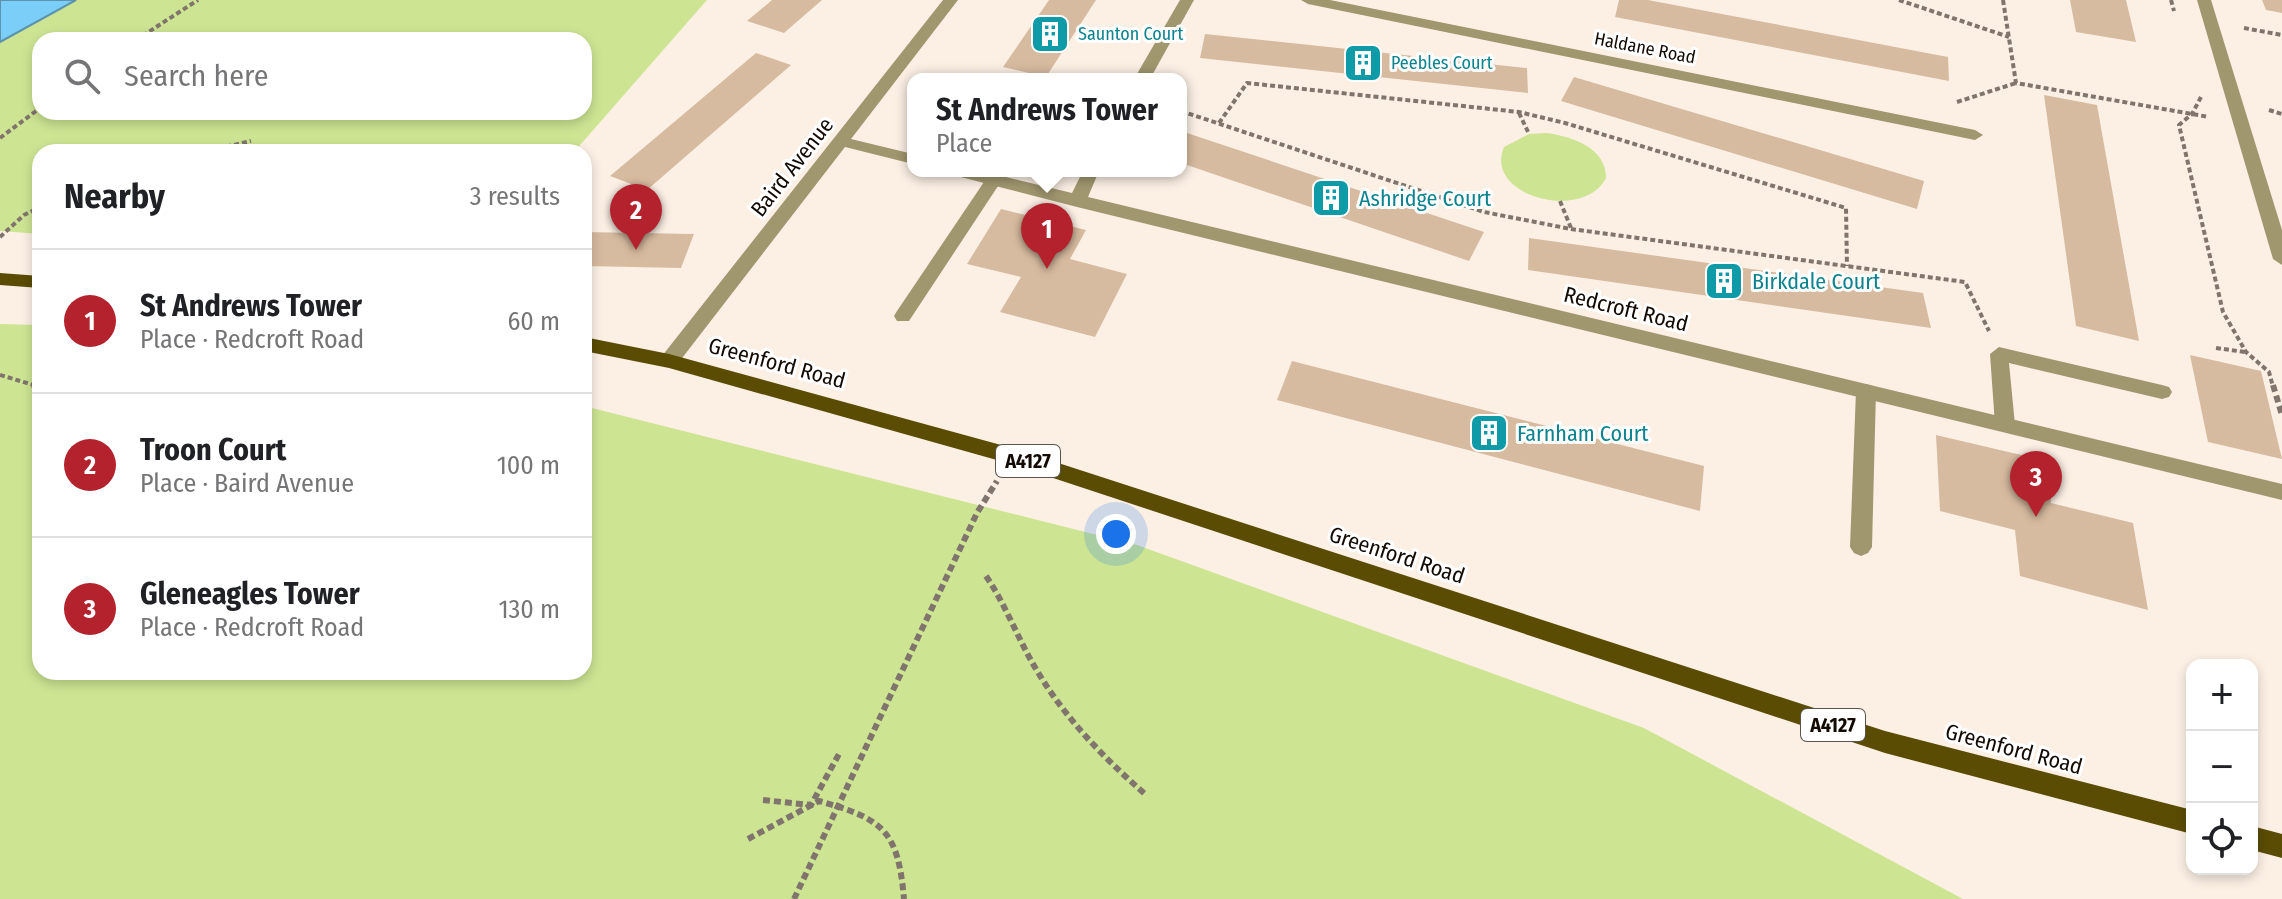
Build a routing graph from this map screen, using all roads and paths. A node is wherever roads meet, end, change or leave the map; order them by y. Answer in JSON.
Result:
{"nodes":[{"id":1,"x":198,"y":0,"type":"edge"},
{"id":2,"x":951,"y":0,"type":"edge"},
{"id":3,"x":1187,"y":0,"type":"edge"},
{"id":4,"x":1308,"y":0,"type":"edge"},
{"id":5,"x":1899,"y":0,"type":"edge"},
{"id":6,"x":2003,"y":0,"type":"edge"},
{"id":7,"x":2171,"y":0,"type":"edge"},
{"id":8,"x":2204,"y":0,"type":"edge"},
{"id":9,"x":2175,"y":13,"type":"dead end"},
{"id":10,"x":148,"y":32,"type":"edge"},
{"id":11,"x":2009,"y":37,"type":"junction"},
{"id":12,"x":1145,"y":73,"type":"edge"},
{"id":13,"x":2198,"y":86,"type":"dead end"},
{"id":14,"x":1519,"y":112,"type":"junction"},
{"id":15,"x":1187,"y":113,"type":"edge"},
{"id":16,"x":32,"y":114,"type":"edge"},
{"id":17,"x":2192,"y":114,"type":"junction"},
{"id":18,"x":2241,"y":122,"type":"junction"},
{"id":19,"x":1219,"y":123,"type":"junction"},
{"id":20,"x":1529,"y":134,"type":"dead end"},
{"id":21,"x":1975,"y":135,"type":"dead end"},
{"id":22,"x":0,"y":138,"type":"edge"},
{"id":23,"x":251,"y":141,"type":"dead end"},
{"id":24,"x":840,"y":141,"type":"junction"},
{"id":25,"x":238,"y":144,"type":"edge"},
{"id":26,"x":907,"y":158,"type":"edge"},
{"id":27,"x":982,"y":177,"type":"edge"},
{"id":28,"x":1088,"y":177,"type":"edge"},
{"id":29,"x":994,"y":180,"type":"junction"},
{"id":30,"x":1077,"y":201,"type":"junction"},
{"id":31,"x":1560,"y":201,"type":"dead end"},
{"id":32,"x":32,"y":211,"type":"edge"},
{"id":33,"x":1571,"y":229,"type":"junction"},
{"id":34,"x":0,"y":237,"type":"edge"},
{"id":35,"x":2282,"y":259,"type":"edge"},
{"id":36,"x":1847,"y":266,"type":"junction"},
{"id":37,"x":0,"y":279,"type":"edge"},
{"id":38,"x":32,"y":281,"type":"edge"},
{"id":39,"x":903,"y":316,"type":"dead end"},
{"id":40,"x":592,"y":346,"type":"edge"},
{"id":41,"x":2216,"y":348,"type":"dead end"},
{"id":42,"x":2246,"y":352,"type":"junction"},
{"id":43,"x":1999,"y":354,"type":"junction"},
{"id":44,"x":669,"y":361,"type":"junction"},
{"id":45,"x":0,"y":375,"type":"edge"},
{"id":46,"x":32,"y":385,"type":"edge"},
{"id":47,"x":1866,"y":391,"type":"junction"},
{"id":48,"x":2162,"y":392,"type":"dead end"},
{"id":49,"x":2282,"y":415,"type":"edge"},
{"id":50,"x":2005,"y":425,"type":"junction"},
{"id":51,"x":1012,"y":456,"type":"junction"},
{"id":52,"x":2282,"y":492,"type":"edge"},
{"id":53,"x":1861,"y":547,"type":"dead end"},
{"id":54,"x":986,"y":576,"type":"dead end"},
{"id":55,"x":839,"y":754,"type":"dead end"},
{"id":56,"x":1145,"y":794,"type":"dead end"},
{"id":57,"x":763,"y":800,"type":"dead end"},
{"id":58,"x":811,"y":805,"type":"junction"},
{"id":59,"x":839,"y":806,"type":"junction"},
{"id":60,"x":2186,"y":820,"type":"edge"},
{"id":61,"x":748,"y":839,"type":"dead end"},
{"id":62,"x":2258,"y":840,"type":"edge"},
{"id":63,"x":2282,"y":846,"type":"edge"},
{"id":64,"x":794,"y":899,"type":"edge"},
{"id":65,"x":904,"y":899,"type":"edge"}],
"edges":[{"from":1,"to":10,"type":"path"},
{"from":2,"to":24,"type":"street","name":"Baird Avenue"},
{"from":3,"to":12,"type":"street"},
{"from":4,"to":21,"type":"street","name":"Haldane Road"},
{"from":5,"to":11,"type":"path"},
{"from":6,"to":11,"type":"path"},
{"from":7,"to":9,"type":"path"},
{"from":8,"to":18,"type":"street"},
{"from":11,"to":17,"type":"path"},
{"from":13,"to":17,"type":"path"},
{"from":14,"to":19,"type":"path"},
{"from":14,"to":20,"type":"path"},
{"from":14,"to":36,"type":"path"},
{"from":15,"to":19,"type":"path"},
{"from":16,"to":22,"type":"path"},
{"from":17,"to":18,"type":"path"},
{"from":17,"to":42,"type":"path"},
{"from":18,"to":35,"type":"street"},
{"from":19,"to":33,"type":"path"},
{"from":23,"to":25,"type":"path"},
{"from":24,"to":26,"type":"street"},
{"from":24,"to":44,"type":"street","name":"Baird Avenue"},
{"from":27,"to":29,"type":"street","name":"Redcroft Road"},
{"from":28,"to":30,"type":"street"},
{"from":29,"to":30,"type":"street","name":"Redcroft Road"},
{"from":29,"to":39,"type":"street"},
{"from":30,"to":47,"type":"street","name":"Redcroft Road"},
{"from":31,"to":33,"type":"path"},
{"from":32,"to":34,"type":"path"},
{"from":33,"to":36,"type":"path"},
{"from":36,"to":43,"type":"path"},
{"from":37,"to":38,"type":"main road"},
{"from":40,"to":44,"type":"main road","name":"Greenford Road","number":"A4127"},
{"from":41,"to":42,"type":"path"},
{"from":42,"to":49,"type":"path"},
{"from":43,"to":48,"type":"street"},
{"from":43,"to":50,"type":"street"},
{"from":44,"to":51,"type":"main road","name":"Greenford Road","number":"A4127"},
{"from":45,"to":46,"type":"path"},
{"from":47,"to":50,"type":"street","name":"Redcroft Road"},
{"from":47,"to":53,"type":"street"},
{"from":50,"to":52,"type":"street","name":"Redcroft Road"},
{"from":51,"to":59,"type":"path"},
{"from":51,"to":60,"type":"main road","name":"Greenford Road","number":"A4127"},
{"from":54,"to":56,"type":"path"},
{"from":55,"to":58,"type":"path"},
{"from":57,"to":58,"type":"path"},
{"from":58,"to":59,"type":"path"},
{"from":58,"to":61,"type":"path"},
{"from":59,"to":64,"type":"path"},
{"from":59,"to":65,"type":"path"},
{"from":62,"to":63,"type":"main road"}]}
